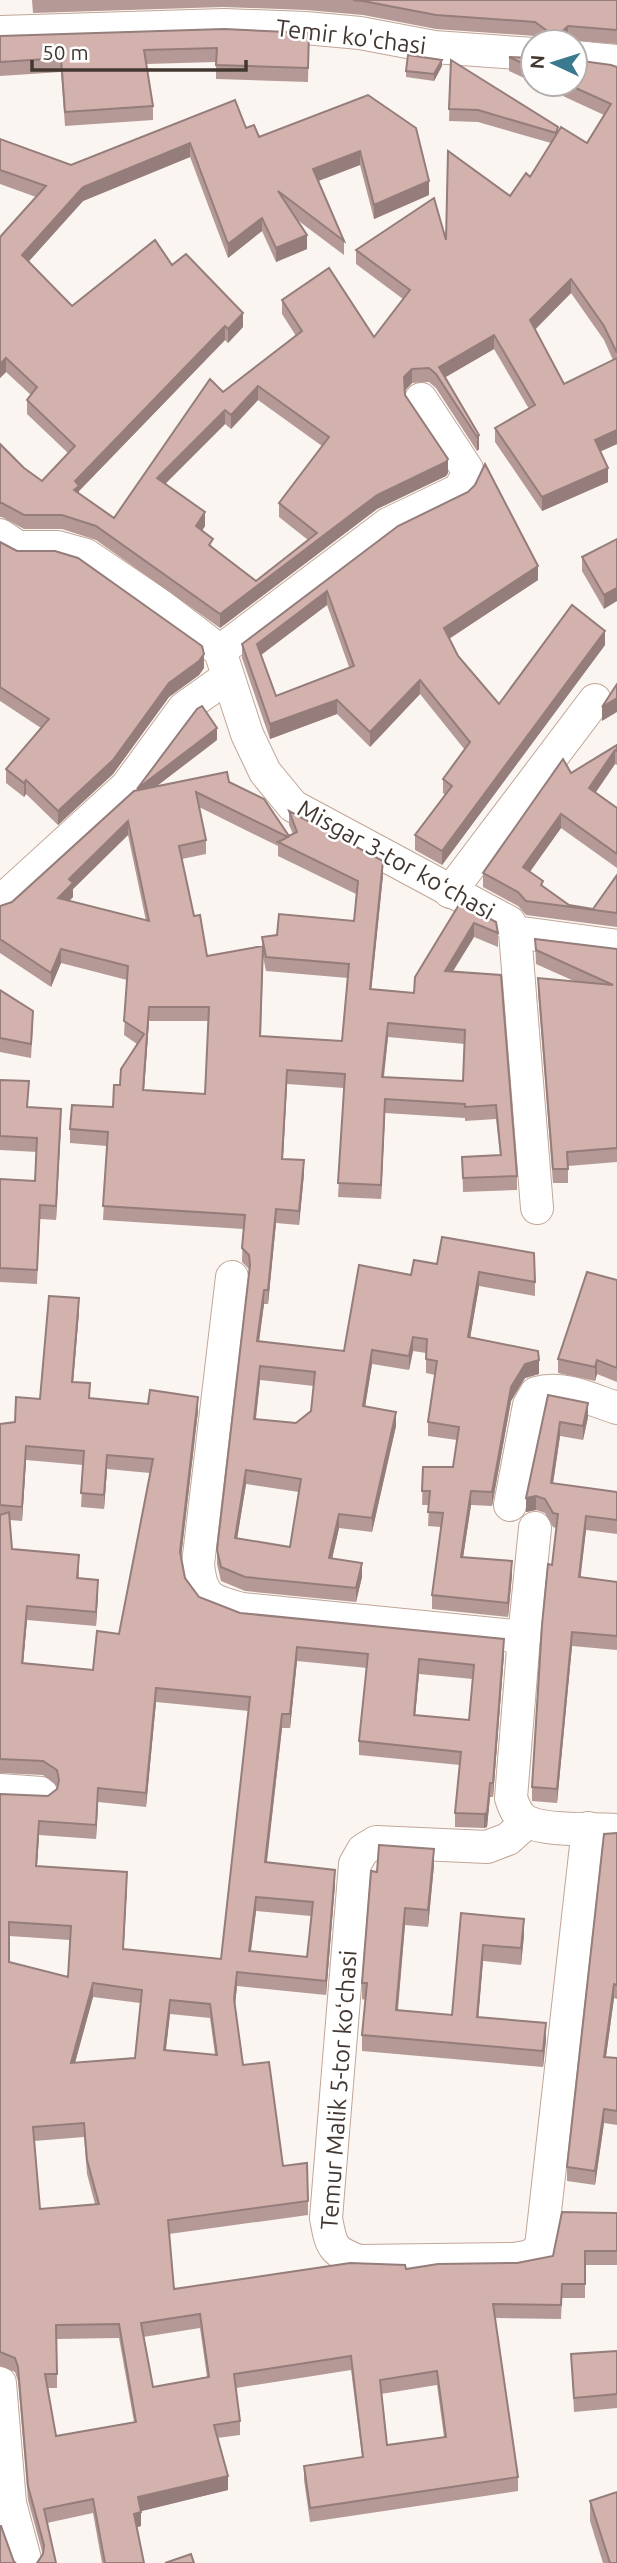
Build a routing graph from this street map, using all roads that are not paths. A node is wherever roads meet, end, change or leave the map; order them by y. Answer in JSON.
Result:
{"nodes":[{"id":1,"x":0,"y":32,"type":"edge"},
{"id":2,"x":519,"y":53,"type":"edge"},
{"id":3,"x":589,"y":58,"type":"edge"},
{"id":4,"x":617,"y":61,"type":"edge"},
{"id":5,"x":421,"y":399,"type":"dead end"},
{"id":6,"x":0,"y":535,"type":"edge"},
{"id":7,"x":223,"y":664,"type":"junction"},
{"id":8,"x":595,"y":700,"type":"dead end"},
{"id":9,"x":450,"y":892,"type":"junction"},
{"id":10,"x":0,"y":902,"type":"edge"},
{"id":11,"x":515,"y":932,"type":"junction"},
{"id":12,"x":617,"y":946,"type":"edge"},
{"id":13,"x":537,"y":1209,"type":"dead end"},
{"id":14,"x":232,"y":1277,"type":"dead end"},
{"id":15,"x":617,"y":1408,"type":"edge"},
{"id":16,"x":510,"y":1505,"type":"dead end"},
{"id":17,"x":536,"y":1528,"type":"dead end"},
{"id":18,"x":524,"y":1637,"type":"junction"},
{"id":19,"x":0,"y":1790,"type":"edge"},
{"id":20,"x":41,"y":1793,"type":"edge"},
{"id":21,"x":527,"y":1822,"type":"junction"},
{"id":22,"x":602,"y":1829,"type":"edge"},
{"id":23,"x":0,"y":2383,"type":"edge"},
{"id":24,"x":26,"y":2563,"type":"edge"}],
"edges":[{"from":1,"to":2,"type":"street","name":"Temir ko'chasi"},
{"from":3,"to":4,"type":"street"},
{"from":5,"to":7,"type":"street"},
{"from":6,"to":7,"type":"street","name":"Misgar 3-tor koʻchasi"},
{"from":7,"to":9,"type":"street","name":"Misgar 3-tor koʻchasi"},
{"from":7,"to":10,"type":"street"},
{"from":8,"to":9,"type":"street"},
{"from":9,"to":11,"type":"street","name":"Misgar 3-tor koʻchasi"},
{"from":11,"to":12,"type":"street"},
{"from":11,"to":13,"type":"street","name":"Misgar 3-tor koʻchasi"},
{"from":14,"to":18,"type":"street"},
{"from":15,"to":16,"type":"street"},
{"from":17,"to":18,"type":"street"},
{"from":18,"to":21,"type":"street"},
{"from":19,"to":20,"type":"street"},
{"from":21,"to":22,"type":"street"},
{"from":21,"to":22,"type":"street","name":"Temur Malik 5-tor koʻchasi"},
{"from":23,"to":24,"type":"street"}]}
